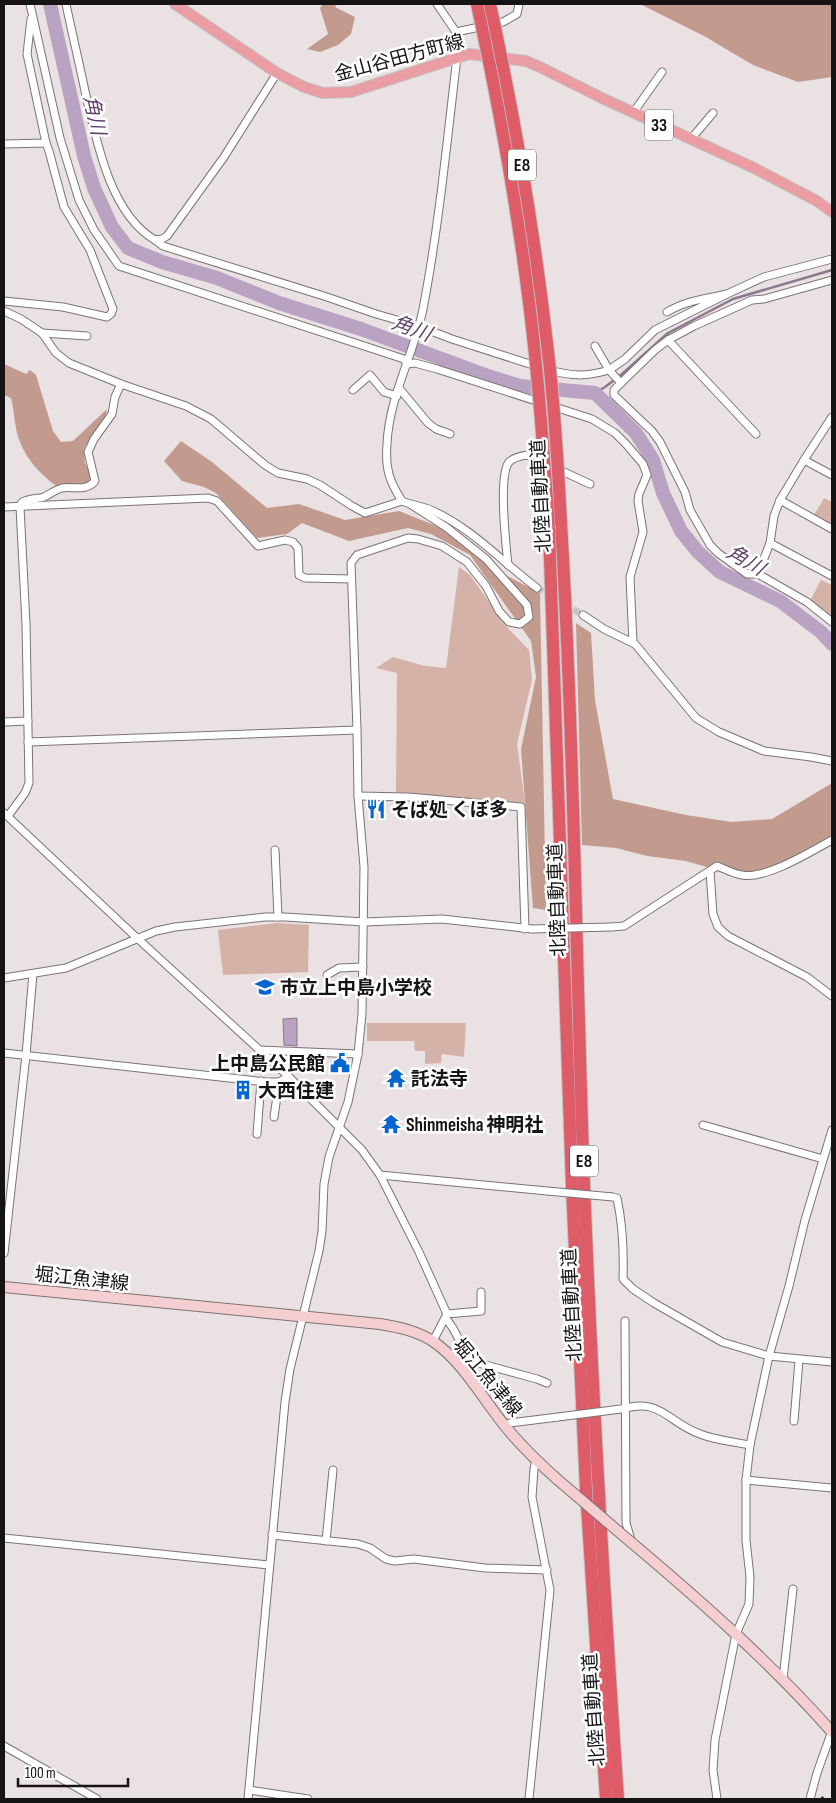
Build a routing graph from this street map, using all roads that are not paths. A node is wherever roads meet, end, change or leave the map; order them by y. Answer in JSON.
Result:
{"nodes":[{"id":1,"x":30,"y":4,"type":"edge"},
{"id":2,"x":66,"y":4,"type":"edge"},
{"id":3,"x":174,"y":4,"type":"edge"},
{"id":4,"x":437,"y":4,"type":"edge"},
{"id":5,"x":477,"y":4,"type":"edge"},
{"id":6,"x":490,"y":4,"type":"edge"},
{"id":7,"x":519,"y":4,"type":"edge"},
{"id":8,"x":32,"y":13,"type":"junction"},
{"id":9,"x":456,"y":32,"type":"junction"},
{"id":10,"x":457,"y":57,"type":"junction"},
{"id":11,"x":662,"y":72,"type":"dead end"},
{"id":12,"x":277,"y":73,"type":"junction"},
{"id":13,"x":633,"y":113,"type":"junction"},
{"id":14,"x":713,"y":113,"type":"dead end"},
{"id":15,"x":691,"y":139,"type":"junction"},
{"id":16,"x":4,"y":144,"type":"edge"},
{"id":17,"x":46,"y":144,"type":"junction"},
{"id":18,"x":832,"y":212,"type":"edge"},
{"id":19,"x":155,"y":240,"type":"junction"},
{"id":20,"x":832,"y":259,"type":"edge"},
{"id":21,"x":832,"y":280,"type":"edge"},
{"id":22,"x":727,"y":294,"type":"junction"},
{"id":23,"x":4,"y":301,"type":"edge"},
{"id":24,"x":4,"y":311,"type":"edge"},
{"id":25,"x":667,"y":312,"type":"dead end"},
{"id":26,"x":418,"y":326,"type":"junction"},
{"id":27,"x":42,"y":333,"type":"junction"},
{"id":28,"x":87,"y":336,"type":"dead end"},
{"id":29,"x":668,"y":340,"type":"junction"},
{"id":30,"x":594,"y":346,"type":"dead end"},
{"id":31,"x":407,"y":363,"type":"junction"},
{"id":32,"x":609,"y":370,"type":"junction"},
{"id":33,"x":621,"y":383,"type":"junction"},
{"id":34,"x":121,"y":384,"type":"junction"},
{"id":35,"x":353,"y":390,"type":"dead end"},
{"id":36,"x":398,"y":392,"type":"junction"},
{"id":37,"x":832,"y":417,"type":"edge"},
{"id":38,"x":450,"y":434,"type":"dead end"},
{"id":39,"x":756,"y":434,"type":"dead end"},
{"id":40,"x":804,"y":460,"type":"junction"},
{"id":41,"x":832,"y":475,"type":"edge"},
{"id":42,"x":590,"y":484,"type":"dead end"},
{"id":43,"x":780,"y":500,"type":"junction"},
{"id":44,"x":402,"y":501,"type":"junction"},
{"id":45,"x":410,"y":504,"type":"junction"},
{"id":46,"x":4,"y":507,"type":"edge"},
{"id":47,"x":20,"y":507,"type":"junction"},
{"id":48,"x":832,"y":529,"type":"edge"},
{"id":49,"x":770,"y":543,"type":"junction"},
{"id":50,"x":508,"y":565,"type":"junction"},
{"id":51,"x":758,"y":574,"type":"junction"},
{"id":52,"x":832,"y":576,"type":"edge"},
{"id":53,"x":351,"y":579,"type":"junction"},
{"id":54,"x":537,"y":588,"type":"tunnel mouth"},
{"id":55,"x":583,"y":615,"type":"tunnel mouth"},
{"id":56,"x":832,"y":622,"type":"edge"},
{"id":57,"x":633,"y":643,"type":"junction"},
{"id":58,"x":28,"y":720,"type":"junction"},
{"id":59,"x":4,"y":722,"type":"edge"},
{"id":60,"x":358,"y":730,"type":"junction"},
{"id":61,"x":28,"y":742,"type":"junction"},
{"id":62,"x":832,"y":761,"type":"edge"},
{"id":63,"x":358,"y":796,"type":"junction"},
{"id":64,"x":6,"y":815,"type":"edge"},
{"id":65,"x":832,"y":840,"type":"edge"},
{"id":66,"x":275,"y":850,"type":"dead end"},
{"id":67,"x":710,"y":871,"type":"junction"},
{"id":68,"x":278,"y":917,"type":"junction"},
{"id":69,"x":364,"y":922,"type":"junction"},
{"id":70,"x":528,"y":929,"type":"junction"},
{"id":71,"x":137,"y":938,"type":"junction"},
{"id":72,"x":363,"y":967,"type":"junction"},
{"id":73,"x":33,"y":974,"type":"junction"},
{"id":74,"x":327,"y":975,"type":"dead end"},
{"id":75,"x":4,"y":978,"type":"edge"},
{"id":76,"x":832,"y":996,"type":"edge"},
{"id":77,"x":259,"y":1050,"type":"junction"},
{"id":78,"x":4,"y":1053,"type":"edge"},
{"id":79,"x":358,"y":1054,"type":"junction"},
{"id":80,"x":26,"y":1055,"type":"junction"},
{"id":81,"x":289,"y":1077,"type":"junction"},
{"id":82,"x":261,"y":1081,"type":"junction"},
{"id":83,"x":279,"y":1082,"type":"junction"},
{"id":84,"x":274,"y":1117,"type":"dead end"},
{"id":85,"x":703,"y":1125,"type":"dead end"},
{"id":86,"x":340,"y":1127,"type":"junction"},
{"id":87,"x":832,"y":1130,"type":"edge"},
{"id":88,"x":257,"y":1134,"type":"dead end"},
{"id":89,"x":823,"y":1159,"type":"junction"},
{"id":90,"x":380,"y":1175,"type":"junction"},
{"id":91,"x":4,"y":1253,"type":"edge"},
{"id":92,"x":4,"y":1288,"type":"edge"},
{"id":93,"x":481,"y":1292,"type":"dead end"},
{"id":94,"x":303,"y":1315,"type":"junction"},
{"id":95,"x":446,"y":1316,"type":"junction"},
{"id":96,"x":625,"y":1321,"type":"dead end"},
{"id":97,"x":433,"y":1341,"type":"junction"},
{"id":98,"x":769,"y":1356,"type":"junction"},
{"id":99,"x":799,"y":1360,"type":"junction"},
{"id":100,"x":832,"y":1362,"type":"edge"},
{"id":101,"x":547,"y":1383,"type":"dead end"},
{"id":102,"x":623,"y":1409,"type":"junction"},
{"id":103,"x":794,"y":1421,"type":"dead end"},
{"id":104,"x":505,"y":1426,"type":"junction"},
{"id":105,"x":750,"y":1445,"type":"junction"},
{"id":106,"x":536,"y":1460,"type":"junction"},
{"id":107,"x":333,"y":1470,"type":"dead end"},
{"id":108,"x":746,"y":1480,"type":"junction"},
{"id":109,"x":832,"y":1488,"type":"edge"},
{"id":110,"x":272,"y":1535,"type":"junction"},
{"id":111,"x":4,"y":1538,"type":"edge"},
{"id":112,"x":326,"y":1541,"type":"junction"},
{"id":113,"x":632,"y":1543,"type":"junction"},
{"id":114,"x":269,"y":1565,"type":"junction"},
{"id":115,"x":547,"y":1570,"type":"junction"},
{"id":116,"x":792,"y":1589,"type":"dead end"},
{"id":117,"x":736,"y":1634,"type":"junction"},
{"id":118,"x":783,"y":1679,"type":"junction"},
{"id":119,"x":832,"y":1732,"type":"edge"},
{"id":120,"x":4,"y":1746,"type":"edge"},
{"id":121,"x":249,"y":1790,"type":"junction"},
{"id":122,"x":98,"y":1799,"type":"edge"},
{"id":123,"x":248,"y":1799,"type":"edge"},
{"id":124,"x":308,"y":1799,"type":"edge"},
{"id":125,"x":529,"y":1799,"type":"edge"},
{"id":126,"x":606,"y":1799,"type":"edge"},
{"id":127,"x":618,"y":1799,"type":"edge"},
{"id":128,"x":717,"y":1799,"type":"edge"},
{"id":129,"x":810,"y":1799,"type":"edge"}],
"edges":[{"from":1,"to":8,"type":"street"},
{"from":2,"to":19,"type":"street"},
{"from":3,"to":12,"type":"main road","name":"金山谷田方町線","number":"33"},
{"from":4,"to":9,"type":"street"},
{"from":5,"to":126,"type":"highway","name":"北陸自動車道","number":"E8","bridge":true},
{"from":6,"to":127,"type":"highway","name":"北陸自動車道","number":"E8","bridge":true},
{"from":7,"to":9,"type":"street"},
{"from":8,"to":17,"type":"street"},
{"from":8,"to":31,"type":"street"},
{"from":9,"to":10,"type":"street"},
{"from":10,"to":12,"type":"main road","name":"金山谷田方町線","number":"33"},
{"from":10,"to":13,"type":"main road","name":"金山谷田方町線","number":"33"},
{"from":10,"to":26,"type":"street"},
{"from":11,"to":13,"type":"street"},
{"from":12,"to":19,"type":"street"},
{"from":13,"to":15,"type":"main road","name":"金山谷田方町線","number":"33"},
{"from":14,"to":15,"type":"street"},
{"from":15,"to":18,"type":"main road","name":"金山谷田方町線","number":"33"},
{"from":16,"to":17,"type":"street"},
{"from":17,"to":23,"type":"street"},
{"from":19,"to":26,"type":"street"},
{"from":20,"to":22,"type":"street"},
{"from":21,"to":29,"type":"street"},
{"from":22,"to":25,"type":"street"},
{"from":22,"to":32,"type":"street"},
{"from":24,"to":27,"type":"street"},
{"from":26,"to":31,"type":"street"},
{"from":26,"to":32,"type":"street"},
{"from":27,"to":28,"type":"street"},
{"from":27,"to":34,"type":"street"},
{"from":29,"to":33,"type":"street"},
{"from":29,"to":39,"type":"street"},
{"from":30,"to":32,"type":"street"},
{"from":31,"to":36,"type":"street"},
{"from":31,"to":57,"type":"street"},
{"from":32,"to":33,"type":"street"},
{"from":33,"to":51,"type":"street"},
{"from":34,"to":44,"type":"street"},
{"from":34,"to":47,"type":"street"},
{"from":35,"to":36,"type":"street"},
{"from":36,"to":38,"type":"street"},
{"from":36,"to":44,"type":"street"},
{"from":37,"to":40,"type":"street"},
{"from":40,"to":41,"type":"street"},
{"from":40,"to":43,"type":"street"},
{"from":42,"to":50,"type":"street"},
{"from":43,"to":48,"type":"street"},
{"from":43,"to":49,"type":"street"},
{"from":44,"to":45,"type":"street"},
{"from":45,"to":50,"type":"street"},
{"from":45,"to":53,"type":"street"},
{"from":46,"to":47,"type":"street"},
{"from":47,"to":53,"type":"street"},
{"from":47,"to":58,"type":"street"},
{"from":49,"to":51,"type":"street"},
{"from":49,"to":52,"type":"street"},
{"from":50,"to":54,"type":"street"},
{"from":51,"to":56,"type":"street"},
{"from":53,"to":60,"type":"street"},
{"from":55,"to":57,"type":"street"},
{"from":57,"to":62,"type":"street"},
{"from":58,"to":59,"type":"street"},
{"from":58,"to":61,"type":"street"},
{"from":60,"to":61,"type":"street"},
{"from":60,"to":63,"type":"street"},
{"from":61,"to":64,"type":"street"},
{"from":63,"to":69,"type":"street"},
{"from":63,"to":70,"type":"street"},
{"from":64,"to":71,"type":"street"},
{"from":65,"to":67,"type":"street"},
{"from":66,"to":68,"type":"street"},
{"from":67,"to":70,"type":"street","bridge":true},
{"from":67,"to":76,"type":"street"},
{"from":68,"to":69,"type":"street"},
{"from":68,"to":71,"type":"street"},
{"from":69,"to":70,"type":"street"},
{"from":69,"to":72,"type":"street"},
{"from":71,"to":73,"type":"street"},
{"from":71,"to":77,"type":"street"},
{"from":72,"to":74,"type":"street"},
{"from":72,"to":79,"type":"street"},
{"from":73,"to":75,"type":"street"},
{"from":73,"to":80,"type":"street"},
{"from":77,"to":79,"type":"street"},
{"from":77,"to":81,"type":"street"},
{"from":78,"to":80,"type":"street"},
{"from":79,"to":86,"type":"street"},
{"from":80,"to":82,"type":"street"},
{"from":80,"to":91,"type":"street"},
{"from":81,"to":83,"type":"street"},
{"from":81,"to":86,"type":"street"},
{"from":82,"to":83,"type":"street"},
{"from":82,"to":88,"type":"street"},
{"from":83,"to":84,"type":"street"},
{"from":85,"to":89,"type":"street"},
{"from":86,"to":90,"type":"street"},
{"from":86,"to":94,"type":"street"},
{"from":87,"to":89,"type":"street"},
{"from":89,"to":98,"type":"street"},
{"from":90,"to":95,"type":"street"},
{"from":90,"to":98,"type":"street","bridge":true},
{"from":92,"to":94,"type":"main road","name":"堀江魚津線"},
{"from":93,"to":95,"type":"street"},
{"from":94,"to":97,"type":"main road","name":"堀江魚津線"},
{"from":94,"to":110,"type":"street"},
{"from":95,"to":97,"type":"street"},
{"from":95,"to":101,"type":"street"},
{"from":96,"to":102,"type":"street"},
{"from":97,"to":104,"type":"main road","name":"堀江魚津線"},
{"from":98,"to":99,"type":"street"},
{"from":98,"to":105,"type":"street"},
{"from":99,"to":100,"type":"street"},
{"from":99,"to":103,"type":"street"},
{"from":102,"to":104,"type":"street","bridge":true},
{"from":102,"to":105,"type":"street"},
{"from":102,"to":113,"type":"street"},
{"from":104,"to":106,"type":"main road","name":"堀江魚津線"},
{"from":105,"to":108,"type":"street"},
{"from":106,"to":113,"type":"main road","name":"堀江魚津線","bridge":true},
{"from":106,"to":115,"type":"street"},
{"from":107,"to":112,"type":"street"},
{"from":108,"to":109,"type":"street"},
{"from":108,"to":117,"type":"street"},
{"from":110,"to":112,"type":"street"},
{"from":110,"to":114,"type":"street"},
{"from":111,"to":114,"type":"street"},
{"from":112,"to":115,"type":"street"},
{"from":113,"to":117,"type":"main road","name":"堀江魚津線"},
{"from":114,"to":121,"type":"street"},
{"from":115,"to":125,"type":"street"},
{"from":116,"to":118,"type":"street"},
{"from":117,"to":118,"type":"main road","name":"堀江魚津線"},
{"from":117,"to":128,"type":"street"},
{"from":118,"to":119,"type":"main road","name":"堀江魚津線"},
{"from":119,"to":129,"type":"street"},
{"from":120,"to":122,"type":"street"},
{"from":121,"to":123,"type":"street"},
{"from":121,"to":124,"type":"street"}]}
